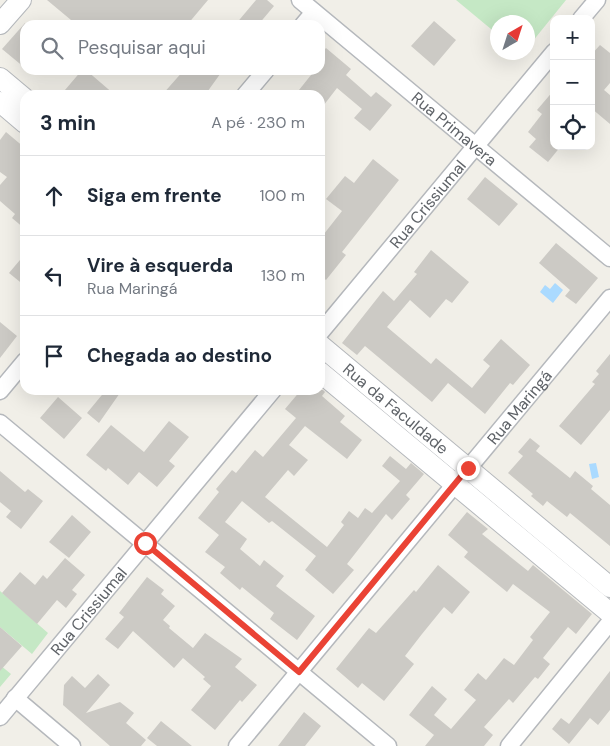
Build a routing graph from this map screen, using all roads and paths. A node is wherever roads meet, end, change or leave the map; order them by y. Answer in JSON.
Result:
{"nodes":[{"id":1,"x":21,"y":0,"type":"edge"},
{"id":2,"x":300,"y":0,"type":"edge"},
{"id":3,"x":597,"y":0,"type":"edge"},
{"id":4,"x":314,"y":12,"type":"junction"},
{"id":5,"x":584,"y":15,"type":"edge"},
{"id":6,"x":307,"y":20,"type":"edge"},
{"id":7,"x":324,"y":20,"type":"edge"},
{"id":8,"x":325,"y":21,"type":"edge"},
{"id":9,"x":0,"y":24,"type":"edge"},
{"id":10,"x":550,"y":57,"type":"edge"},
{"id":11,"x":262,"y":75,"type":"edge"},
{"id":12,"x":0,"y":78,"type":"edge"},
{"id":13,"x":249,"y":90,"type":"edge"},
{"id":14,"x":20,"y":95,"type":"edge"},
{"id":15,"x":0,"y":102,"type":"edge"},
{"id":16,"x":20,"y":119,"type":"edge"},
{"id":17,"x":475,"y":147,"type":"junction"},
{"id":18,"x":610,"y":258,"type":"edge"},
{"id":19,"x":610,"y":298,"type":"edge"},
{"id":20,"x":325,"y":327,"type":"edge"},
{"id":21,"x":325,"y":349,"type":"edge"},
{"id":22,"x":20,"y":367,"type":"edge"},
{"id":23,"x":325,"y":376,"type":"edge"},
{"id":24,"x":0,"y":391,"type":"edge"},
{"id":25,"x":269,"y":395,"type":"edge"},
{"id":26,"x":0,"y":423,"type":"edge"},
{"id":27,"x":468,"y":468,"type":"junction"},
{"id":28,"x":456,"y":484,"type":"junction"},
{"id":29,"x":145,"y":543,"type":"junction"},
{"id":30,"x":610,"y":586,"type":"edge"},
{"id":31,"x":610,"y":613,"type":"edge"},
{"id":32,"x":610,"y":622,"type":"edge"},
{"id":33,"x":299,"y":672,"type":"junction"},
{"id":34,"x":15,"y":698,"type":"junction"},
{"id":35,"x":0,"y":717,"type":"edge"},
{"id":36,"x":72,"y":746,"type":"edge"},
{"id":37,"x":237,"y":746,"type":"edge"},
{"id":38,"x":388,"y":746,"type":"edge"},
{"id":39,"x":510,"y":746,"type":"edge"}],
"edges":[{"from":1,"to":9,"type":"street"},
{"from":2,"to":4,"type":"street","name":"Rua Primavera"},
{"from":3,"to":5,"type":"street"},
{"from":4,"to":6,"type":"street"},
{"from":4,"to":7,"type":"street","name":"Rua Primavera"},
{"from":8,"to":17,"type":"street","name":"Rua Primavera"},
{"from":10,"to":17,"type":"street","name":"Rua Crissiumal"},
{"from":11,"to":13,"type":"street"},
{"from":12,"to":14,"type":"street"},
{"from":15,"to":16,"type":"street"},
{"from":17,"to":18,"type":"street","name":"Rua Primavera"},
{"from":17,"to":20,"type":"street","name":"Rua Crissiumal"},
{"from":19,"to":27,"type":"street","name":"Rua Maringá"},
{"from":21,"to":27,"type":"street","name":"Rua da Faculdade"},
{"from":22,"to":24,"type":"street"},
{"from":23,"to":28,"type":"street","name":"Rua da Faculdade"},
{"from":25,"to":29,"type":"street","name":"Rua Crissiumal"},
{"from":26,"to":29,"type":"street"},
{"from":27,"to":28,"type":"street","name":"Rua Maringá"},
{"from":27,"to":30,"type":"street","name":"Rua da Faculdade"},
{"from":28,"to":31,"type":"street","name":"Rua da Faculdade"},
{"from":28,"to":33,"type":"street","name":"Rua Maringá"},
{"from":29,"to":33,"type":"street"},
{"from":29,"to":34,"type":"street","name":"Rua Crissiumal"},
{"from":32,"to":39,"type":"street"},
{"from":33,"to":37,"type":"street","name":"Rua Maringá"},
{"from":33,"to":38,"type":"street"},
{"from":34,"to":35,"type":"street","name":"Rua Crissiumal"},
{"from":34,"to":36,"type":"street"}]}
